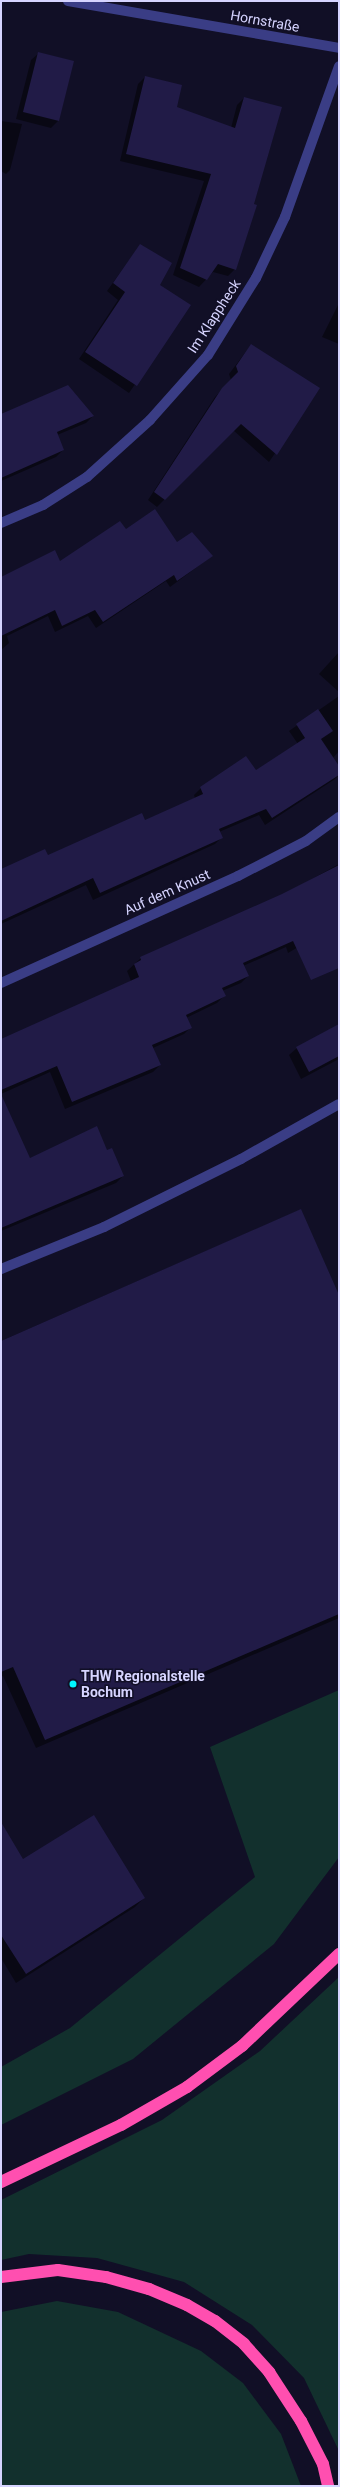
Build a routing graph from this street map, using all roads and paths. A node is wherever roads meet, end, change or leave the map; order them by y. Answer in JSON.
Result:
{"nodes":[{"id":1,"x":68,"y":1,"type":"edge"},
{"id":2,"x":339,"y":48,"type":"edge"},
{"id":3,"x":339,"y":66,"type":"edge"},
{"id":4,"x":1,"y":523,"type":"edge"},
{"id":5,"x":339,"y":817,"type":"edge"},
{"id":6,"x":1,"y":983,"type":"edge"},
{"id":7,"x":339,"y":1104,"type":"edge"},
{"id":8,"x":1,"y":1270,"type":"edge"},
{"id":9,"x":339,"y":1954,"type":"edge"},
{"id":10,"x":1,"y":2182,"type":"edge"},
{"id":11,"x":1,"y":2277,"type":"edge"},
{"id":12,"x":328,"y":2486,"type":"edge"}],
"edges":[{"from":1,"to":2,"type":"street","name":"Hornstraße"},
{"from":3,"to":4,"type":"street","name":"Im Klappheck"},
{"from":5,"to":6,"type":"street","name":"Auf dem Knust"},
{"from":7,"to":8,"type":"street"},
{"from":9,"to":10,"type":"highway"},
{"from":11,"to":12,"type":"highway"}]}
